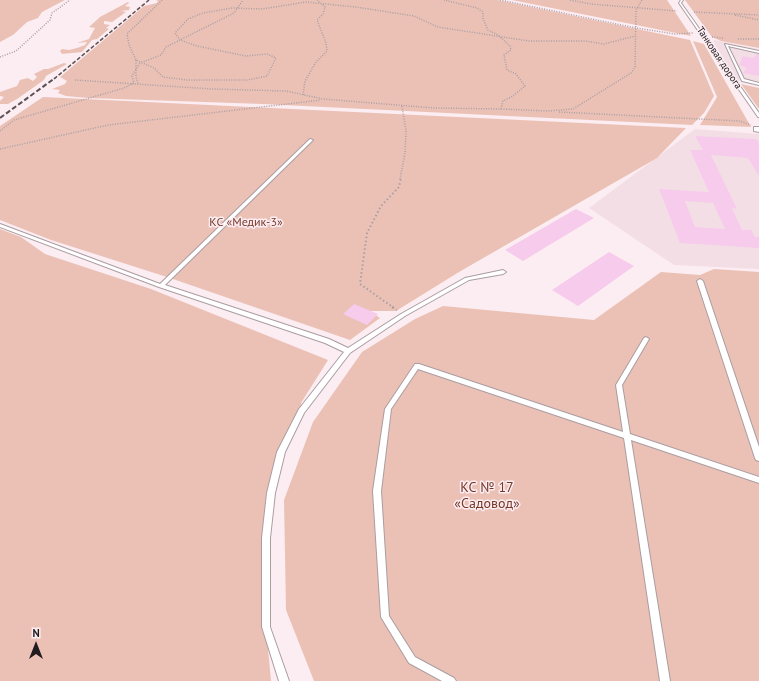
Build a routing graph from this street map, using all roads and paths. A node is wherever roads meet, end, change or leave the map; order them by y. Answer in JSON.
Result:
{"nodes":[{"id":1,"x":70,"y":0,"type":"edge"},
{"id":2,"x":162,"y":0,"type":"edge"},
{"id":3,"x":243,"y":0,"type":"edge"},
{"id":4,"x":317,"y":0,"type":"edge"},
{"id":5,"x":444,"y":0,"type":"edge"},
{"id":6,"x":500,"y":0,"type":"edge"},
{"id":7,"x":570,"y":0,"type":"edge"},
{"id":8,"x":642,"y":0,"type":"edge"},
{"id":9,"x":682,"y":0,"type":"edge"},
{"id":10,"x":322,"y":5,"type":"junction"},
{"id":11,"x":238,"y":8,"type":"junction"},
{"id":12,"x":636,"y":8,"type":"junction"},
{"id":13,"x":686,"y":11,"type":"junction"},
{"id":14,"x":735,"y":15,"type":"junction"},
{"id":15,"x":759,"y":15,"type":"edge"},
{"id":16,"x":759,"y":20,"type":"edge"},
{"id":17,"x":636,"y":28,"type":"junction"},
{"id":18,"x":703,"y":35,"type":"junction"},
{"id":19,"x":635,"y":36,"type":"junction"},
{"id":20,"x":500,"y":37,"type":"junction"},
{"id":21,"x":727,"y":38,"type":"dead end"},
{"id":22,"x":734,"y":39,"type":"dead end"},
{"id":23,"x":759,"y":39,"type":"edge"},
{"id":24,"x":180,"y":40,"type":"junction"},
{"id":25,"x":759,"y":52,"type":"edge"},
{"id":26,"x":0,"y":57,"type":"edge"},
{"id":27,"x":136,"y":60,"type":"junction"},
{"id":28,"x":140,"y":63,"type":"junction"},
{"id":29,"x":136,"y":69,"type":"junction"},
{"id":30,"x":75,"y":80,"type":"dead end"},
{"id":31,"x":739,"y":80,"type":"dead end"},
{"id":32,"x":734,"y":82,"type":"junction"},
{"id":33,"x":134,"y":83,"type":"junction"},
{"id":34,"x":141,"y":84,"type":"junction"},
{"id":35,"x":759,"y":84,"type":"edge"},
{"id":36,"x":302,"y":95,"type":"junction"},
{"id":37,"x":324,"y":99,"type":"junction"},
{"id":38,"x":402,"y":105,"type":"junction"},
{"id":39,"x":501,"y":109,"type":"junction"},
{"id":40,"x":548,"y":111,"type":"junction"},
{"id":41,"x":759,"y":116,"type":"edge"},
{"id":42,"x":757,"y":129,"type":"edge"},
{"id":43,"x":0,"y":131,"type":"edge"},
{"id":44,"x":311,"y":140,"type":"dead end"},
{"id":45,"x":0,"y":150,"type":"edge"},
{"id":46,"x":0,"y":225,"type":"edge"},
{"id":47,"x":503,"y":272,"type":"dead end"},
{"id":48,"x":700,"y":281,"type":"dead end"},
{"id":49,"x":161,"y":286,"type":"junction"},
{"id":50,"x":403,"y":315,"type":"junction"},
{"id":51,"x":646,"y":339,"type":"dead end"},
{"id":52,"x":348,"y":351,"type":"junction"},
{"id":53,"x":627,"y":436,"type":"junction"},
{"id":54,"x":759,"y":458,"type":"edge"},
{"id":55,"x":759,"y":480,"type":"edge"},
{"id":56,"x":284,"y":681,"type":"edge"},
{"id":57,"x":451,"y":681,"type":"edge"},
{"id":58,"x":665,"y":681,"type":"edge"}],
"edges":[{"from":1,"to":26,"type":"path"},
{"from":2,"to":27,"type":"path"},
{"from":3,"to":11,"type":"path"},
{"from":4,"to":10,"type":"path"},
{"from":5,"to":20,"type":"path"},
{"from":6,"to":17,"type":"path"},
{"from":7,"to":12,"type":"path"},
{"from":8,"to":12,"type":"path"},
{"from":9,"to":13,"type":"lane","name":"Танковая дорога"},
{"from":10,"to":11,"type":"path"},
{"from":10,"to":20,"type":"path"},
{"from":10,"to":36,"type":"path"},
{"from":11,"to":24,"type":"path"},
{"from":11,"to":24,"type":"path"},
{"from":12,"to":13,"type":"path"},
{"from":12,"to":17,"type":"path"},
{"from":13,"to":14,"type":"path"},
{"from":13,"to":18,"type":"lane","name":"Танковая дорога"},
{"from":14,"to":15,"type":"path"},
{"from":14,"to":16,"type":"path"},
{"from":17,"to":18,"type":"path"},
{"from":17,"to":19,"type":"path"},
{"from":18,"to":21,"type":"path"},
{"from":18,"to":32,"type":"lane","name":"Танковая дорога"},
{"from":19,"to":20,"type":"path"},
{"from":19,"to":40,"type":"path"},
{"from":20,"to":39,"type":"path"},
{"from":22,"to":23,"type":"path"},
{"from":24,"to":28,"type":"path"},
{"from":24,"to":28,"type":"path"},
{"from":25,"to":35,"type":"lane"},
{"from":27,"to":28,"type":"path"},
{"from":27,"to":29,"type":"path"},
{"from":28,"to":29,"type":"path"},
{"from":29,"to":33,"type":"path"},
{"from":29,"to":34,"type":"path"},
{"from":30,"to":33,"type":"path"},
{"from":31,"to":32,"type":"lane"},
{"from":32,"to":41,"type":"lane","name":"Танковая дорога"},
{"from":33,"to":34,"type":"path"},
{"from":33,"to":43,"type":"path"},
{"from":34,"to":36,"type":"path"},
{"from":36,"to":37,"type":"path"},
{"from":37,"to":38,"type":"path"},
{"from":37,"to":45,"type":"path"},
{"from":38,"to":39,"type":"path"},
{"from":38,"to":50,"type":"path"},
{"from":39,"to":40,"type":"path"},
{"from":40,"to":42,"type":"path"},
{"from":44,"to":49,"type":"lane"},
{"from":46,"to":49,"type":"lane"},
{"from":47,"to":50,"type":"lane"},
{"from":48,"to":54,"type":"lane"},
{"from":49,"to":52,"type":"lane"},
{"from":50,"to":52,"type":"lane"},
{"from":51,"to":53,"type":"lane"},
{"from":52,"to":56,"type":"lane"},
{"from":53,"to":55,"type":"lane"},
{"from":53,"to":57,"type":"lane"},
{"from":53,"to":58,"type":"lane"}]}
